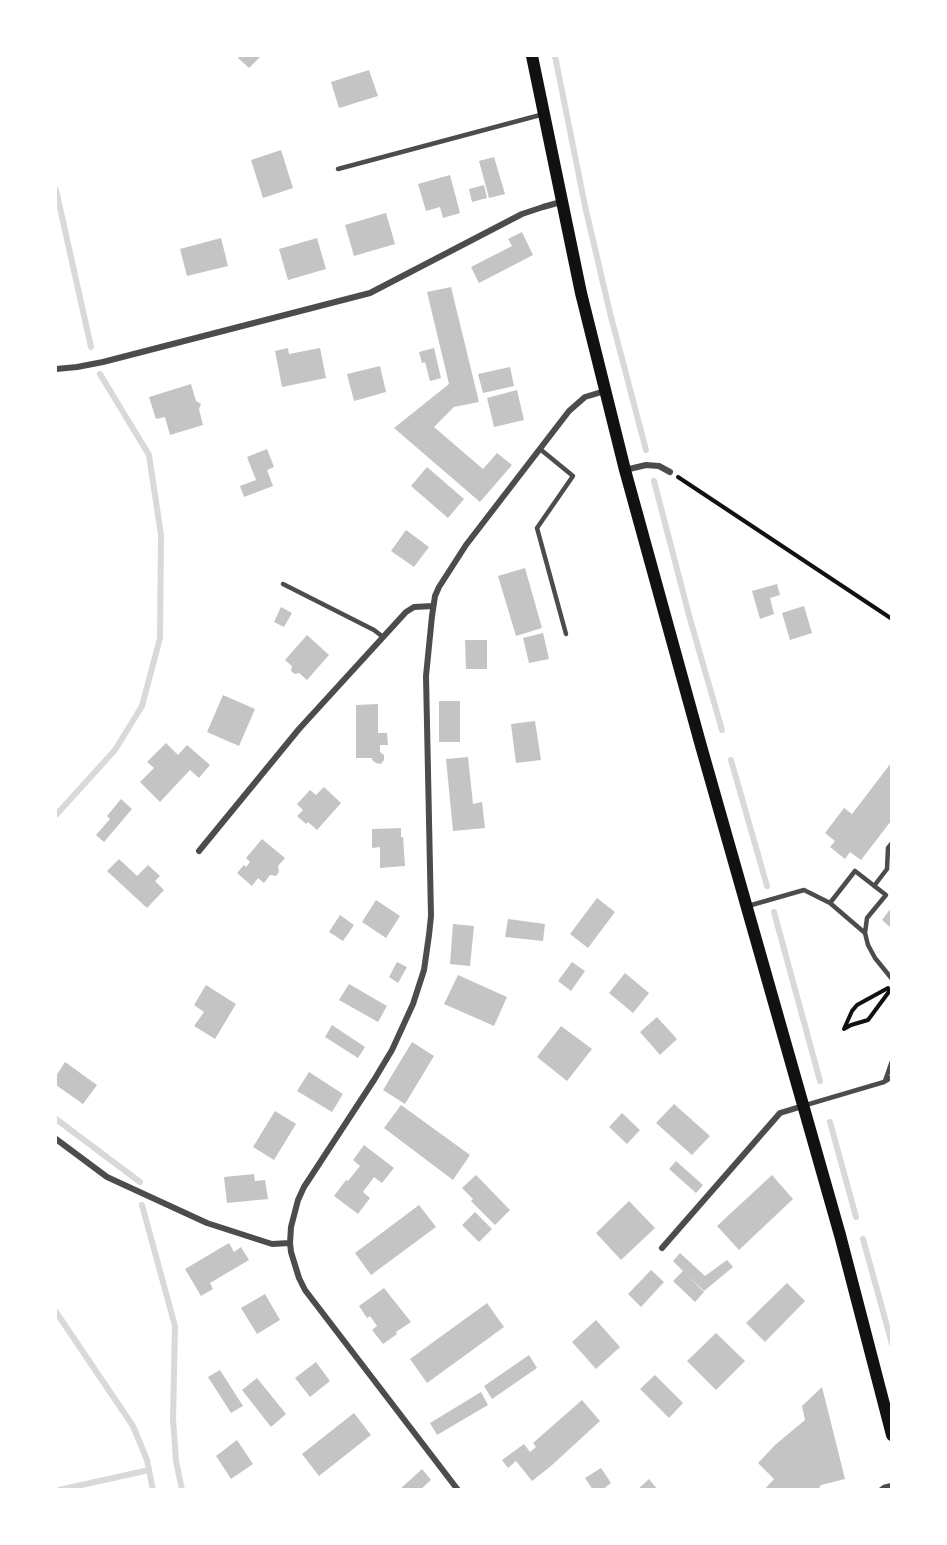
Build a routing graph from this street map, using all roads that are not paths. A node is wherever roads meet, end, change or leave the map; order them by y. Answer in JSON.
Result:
{"nodes":[{"id":1,"x":532,"y":56,"type":"edge"},
{"id":2,"x":544,"y":114,"type":"junction"},
{"id":3,"x":338,"y":169,"type":"dead end"},
{"id":4,"x":561,"y":202,"type":"junction"},
{"id":5,"x":56,"y":369,"type":"edge"},
{"id":6,"x":605,"y":391,"type":"junction"},
{"id":7,"x":540,"y":449,"type":"junction"},
{"id":8,"x":625,"y":470,"type":"junction"},
{"id":9,"x":670,"y":472,"type":"road end"},
{"id":10,"x":283,"y":584,"type":"dead end"},
{"id":11,"x":434,"y":606,"type":"junction"},
{"id":12,"x":566,"y":634,"type":"dead end"},
{"id":13,"x":383,"y":637,"type":"junction"},
{"id":14,"x":891,"y":843,"type":"edge"},
{"id":15,"x":199,"y":851,"type":"dead end"},
{"id":16,"x":889,"y":869,"type":"edge"},
{"id":17,"x":874,"y":886,"type":"junction"},
{"id":18,"x":830,"y":903,"type":"junction"},
{"id":19,"x":746,"y":906,"type":"junction"},
{"id":20,"x":865,"y":933,"type":"junction"},
{"id":21,"x":891,"y":979,"type":"edge"},
{"id":22,"x":891,"y":1061,"type":"edge"},
{"id":23,"x":891,"y":1077,"type":"edge"},
{"id":24,"x":884,"y":1082,"type":"junction"},
{"id":25,"x":803,"y":1106,"type":"junction"},
{"id":26,"x":56,"y":1139,"type":"edge"},
{"id":27,"x":290,"y":1243,"type":"junction"},
{"id":28,"x":662,"y":1248,"type":"dead end"},
{"id":29,"x":891,"y":1435,"type":"edge"},
{"id":30,"x":891,"y":1485,"type":"edge"},
{"id":31,"x":458,"y":1490,"type":"edge"},
{"id":32,"x":880,"y":1490,"type":"edge"}],
"edges":[{"from":1,"to":2,"type":"main road"},
{"from":2,"to":3,"type":"lane"},
{"from":2,"to":4,"type":"main road"},
{"from":4,"to":5,"type":"street"},
{"from":4,"to":6,"type":"main road"},
{"from":6,"to":7,"type":"street"},
{"from":6,"to":8,"type":"main road"},
{"from":7,"to":11,"type":"street"},
{"from":7,"to":12,"type":"lane"},
{"from":8,"to":9,"type":"street"},
{"from":8,"to":19,"type":"main road"},
{"from":10,"to":13,"type":"lane"},
{"from":11,"to":13,"type":"street"},
{"from":11,"to":27,"type":"street"},
{"from":13,"to":15,"type":"street"},
{"from":14,"to":16,"type":"lane"},
{"from":16,"to":17,"type":"lane"},
{"from":17,"to":18,"type":"lane"},
{"from":17,"to":20,"type":"lane"},
{"from":18,"to":19,"type":"lane"},
{"from":18,"to":20,"type":"lane"},
{"from":19,"to":25,"type":"main road"},
{"from":20,"to":21,"type":"lane"},
{"from":22,"to":24,"type":"lane"},
{"from":23,"to":24,"type":"lane"},
{"from":24,"to":25,"type":"lane"},
{"from":25,"to":28,"type":"street"},
{"from":25,"to":29,"type":"main road"},
{"from":26,"to":27,"type":"street"},
{"from":27,"to":31,"type":"street"},
{"from":30,"to":32,"type":"lane"}]}
